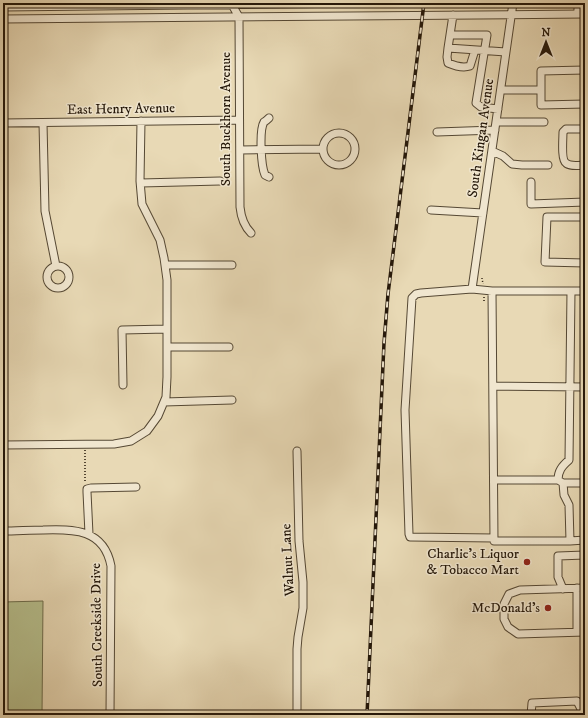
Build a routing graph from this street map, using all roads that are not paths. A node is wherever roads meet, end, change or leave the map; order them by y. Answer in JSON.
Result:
{"nodes":[{"id":1,"x":321,"y":3,"type":"edge"},
{"id":2,"x":358,"y":3,"type":"edge"},
{"id":3,"x":513,"y":3,"type":"edge"},
{"id":4,"x":578,"y":3,"type":"edge"},
{"id":5,"x":201,"y":4,"type":"edge"},
{"id":6,"x":231,"y":4,"type":"edge"},
{"id":7,"x":24,"y":5,"type":"edge"},
{"id":8,"x":82,"y":5,"type":"edge"},
{"id":9,"x":112,"y":5,"type":"edge"},
{"id":10,"x":3,"y":7,"type":"edge"},
{"id":11,"x":512,"y":14,"type":"junction"},
{"id":12,"x":582,"y":14,"type":"edge"},
{"id":13,"x":453,"y":15,"type":"junction"},
{"id":14,"x":239,"y":17,"type":"junction"},
{"id":15,"x":3,"y":19,"type":"edge"},
{"id":16,"x":26,"y":19,"type":"junction"},
{"id":17,"x":451,"y":35,"type":"junction"},
{"id":18,"x":448,"y":48,"type":"junction"},
{"id":19,"x":475,"y":50,"type":"junction"},
{"id":20,"x":484,"y":50,"type":"junction"},
{"id":21,"x":506,"y":52,"type":"junction"},
{"id":22,"x":585,"y":70,"type":"edge"},
{"id":23,"x":501,"y":90,"type":"junction"},
{"id":24,"x":541,"y":90,"type":"junction"},
{"id":25,"x":585,"y":104,"type":"edge"},
{"id":26,"x":498,"y":108,"type":"junction"},
{"id":27,"x":269,"y":118,"type":"dead end"},
{"id":28,"x":239,"y":120,"type":"junction"},
{"id":29,"x":141,"y":121,"type":"junction"},
{"id":30,"x":43,"y":122,"type":"junction"},
{"id":31,"x":496,"y":122,"type":"junction"},
{"id":32,"x":544,"y":122,"type":"dead end"},
{"id":33,"x":3,"y":123,"type":"edge"},
{"id":34,"x":585,"y":129,"type":"edge"},
{"id":35,"x":495,"y":130,"type":"junction"},
{"id":36,"x":437,"y":132,"type":"dead end"},
{"id":37,"x":322,"y":149,"type":"junction"},
{"id":38,"x":240,"y":150,"type":"junction"},
{"id":39,"x":262,"y":150,"type":"junction"},
{"id":40,"x":492,"y":150,"type":"junction"},
{"id":41,"x":548,"y":165,"type":"dead end"},
{"id":42,"x":585,"y":165,"type":"edge"},
{"id":43,"x":269,"y":177,"type":"dead end"},
{"id":44,"x":220,"y":181,"type":"dead end"},
{"id":45,"x":531,"y":182,"type":"dead end"},
{"id":46,"x":141,"y":183,"type":"junction"},
{"id":47,"x":585,"y":202,"type":"edge"},
{"id":48,"x":431,"y":210,"type":"dead end"},
{"id":49,"x":483,"y":213,"type":"junction"},
{"id":50,"x":585,"y":218,"type":"edge"},
{"id":51,"x":251,"y":233,"type":"dead end"},
{"id":52,"x":585,"y":263,"type":"edge"},
{"id":53,"x":165,"y":265,"type":"junction"},
{"id":54,"x":232,"y":265,"type":"dead end"},
{"id":55,"x":56,"y":266,"type":"dead end"},
{"id":56,"x":472,"y":289,"type":"junction"},
{"id":57,"x":492,"y":291,"type":"junction"},
{"id":58,"x":571,"y":291,"type":"junction"},
{"id":59,"x":585,"y":291,"type":"edge"},
{"id":60,"x":167,"y":329,"type":"junction"},
{"id":61,"x":167,"y":346,"type":"junction"},
{"id":62,"x":230,"y":346,"type":"dead end"},
{"id":63,"x":123,"y":385,"type":"dead end"},
{"id":64,"x":493,"y":386,"type":"junction"},
{"id":65,"x":569,"y":386,"type":"junction"},
{"id":66,"x":585,"y":387,"type":"edge"},
{"id":67,"x":232,"y":400,"type":"dead end"},
{"id":68,"x":164,"y":402,"type":"junction"},
{"id":69,"x":3,"y":446,"type":"edge"},
{"id":70,"x":296,"y":451,"type":"dead end"},
{"id":71,"x":494,"y":480,"type":"junction"},
{"id":72,"x":560,"y":482,"type":"junction"},
{"id":73,"x":585,"y":483,"type":"edge"},
{"id":74,"x":136,"y":487,"type":"dead end"},
{"id":75,"x":3,"y":531,"type":"edge"},
{"id":76,"x":88,"y":534,"type":"junction"},
{"id":77,"x":494,"y":538,"type":"junction"},
{"id":78,"x":585,"y":540,"type":"edge"},
{"id":79,"x":570,"y":541,"type":"junction"},
{"id":80,"x":585,"y":555,"type":"edge"},
{"id":81,"x":577,"y":588,"type":"junction"},
{"id":82,"x":585,"y":588,"type":"edge"},
{"id":83,"x":563,"y":589,"type":"junction"},
{"id":84,"x":577,"y":632,"type":"junction"},
{"id":85,"x":585,"y":632,"type":"edge"},
{"id":86,"x":110,"y":715,"type":"edge"},
{"id":87,"x":297,"y":715,"type":"edge"},
{"id":88,"x":531,"y":715,"type":"edge"},
{"id":89,"x":584,"y":715,"type":"edge"}],
"edges":[{"from":1,"to":2,"type":"street"},
{"from":1,"to":6,"type":"street"},
{"from":3,"to":11,"type":"street","name":"South Kingan Avenue"},
{"from":4,"to":12,"type":"street"},
{"from":5,"to":6,"type":"street"},
{"from":5,"to":9,"type":"street"},
{"from":6,"to":14,"type":"street"},
{"from":7,"to":8,"type":"street"},
{"from":7,"to":10,"type":"street"},
{"from":7,"to":16,"type":"street"},
{"from":8,"to":9,"type":"street"},
{"from":11,"to":12,"type":"street"},
{"from":11,"to":13,"type":"street"},
{"from":11,"to":21,"type":"street","name":"South Kingan Avenue"},
{"from":13,"to":14,"type":"street"},
{"from":13,"to":17,"type":"street"},
{"from":14,"to":16,"type":"street"},
{"from":14,"to":28,"type":"street","name":"South Buckhorn Avenue"},
{"from":15,"to":16,"type":"street"},
{"from":17,"to":18,"type":"street"},
{"from":17,"to":20,"type":"street"},
{"from":18,"to":19,"type":"street"},
{"from":18,"to":19,"type":"street"},
{"from":19,"to":20,"type":"street"},
{"from":20,"to":21,"type":"street"},
{"from":20,"to":26,"type":"street"},
{"from":21,"to":23,"type":"street","name":"South Kingan Avenue"},
{"from":22,"to":24,"type":"street"},
{"from":23,"to":24,"type":"street"},
{"from":23,"to":26,"type":"street","name":"South Kingan Avenue"},
{"from":24,"to":25,"type":"street"},
{"from":26,"to":31,"type":"street","name":"South Kingan Avenue"},
{"from":27,"to":39,"type":"street"},
{"from":28,"to":29,"type":"street","name":"East Henry Avenue"},
{"from":28,"to":38,"type":"street","name":"South Buckhorn Avenue"},
{"from":29,"to":30,"type":"street","name":"East Henry Avenue"},
{"from":29,"to":46,"type":"street"},
{"from":30,"to":33,"type":"street","name":"East Henry Avenue"},
{"from":30,"to":55,"type":"street"},
{"from":31,"to":32,"type":"street"},
{"from":31,"to":35,"type":"street","name":"South Kingan Avenue"},
{"from":34,"to":42,"type":"street"},
{"from":35,"to":36,"type":"street"},
{"from":35,"to":40,"type":"street","name":"South Kingan Avenue"},
{"from":37,"to":37,"type":"street"},
{"from":37,"to":39,"type":"street"},
{"from":38,"to":39,"type":"street"},
{"from":38,"to":51,"type":"street","name":"South Buckhorn Avenue"},
{"from":39,"to":43,"type":"street"},
{"from":40,"to":41,"type":"street"},
{"from":40,"to":49,"type":"street","name":"South Kingan Avenue"},
{"from":44,"to":46,"type":"street"},
{"from":45,"to":47,"type":"street"},
{"from":46,"to":53,"type":"street"},
{"from":48,"to":49,"type":"street"},
{"from":49,"to":56,"type":"street","name":"South Kingan Avenue"},
{"from":50,"to":52,"type":"street"},
{"from":53,"to":54,"type":"street"},
{"from":53,"to":60,"type":"street"},
{"from":56,"to":57,"type":"street"},
{"from":56,"to":77,"type":"street"},
{"from":57,"to":58,"type":"street"},
{"from":57,"to":64,"type":"street"},
{"from":58,"to":59,"type":"street"},
{"from":58,"to":65,"type":"street"},
{"from":60,"to":61,"type":"street"},
{"from":60,"to":63,"type":"street"},
{"from":61,"to":62,"type":"street"},
{"from":61,"to":68,"type":"street"},
{"from":64,"to":65,"type":"street"},
{"from":64,"to":71,"type":"street"},
{"from":65,"to":66,"type":"street"},
{"from":65,"to":72,"type":"street"},
{"from":67,"to":68,"type":"street"},
{"from":68,"to":69,"type":"street"},
{"from":70,"to":87,"type":"street","name":"Walnut Lane"},
{"from":71,"to":72,"type":"street"},
{"from":71,"to":77,"type":"street"},
{"from":72,"to":73,"type":"street"},
{"from":72,"to":79,"type":"street"},
{"from":74,"to":76,"type":"street"},
{"from":75,"to":76,"type":"street","name":"South Creekside Drive"},
{"from":76,"to":86,"type":"street","name":"South Creekside Drive"},
{"from":77,"to":79,"type":"street"},
{"from":78,"to":79,"type":"street"},
{"from":80,"to":83,"type":"street"},
{"from":81,"to":82,"type":"street"},
{"from":81,"to":83,"type":"street"},
{"from":81,"to":84,"type":"street"},
{"from":83,"to":84,"type":"street"},
{"from":84,"to":85,"type":"street"},
{"from":88,"to":89,"type":"street"}]}
